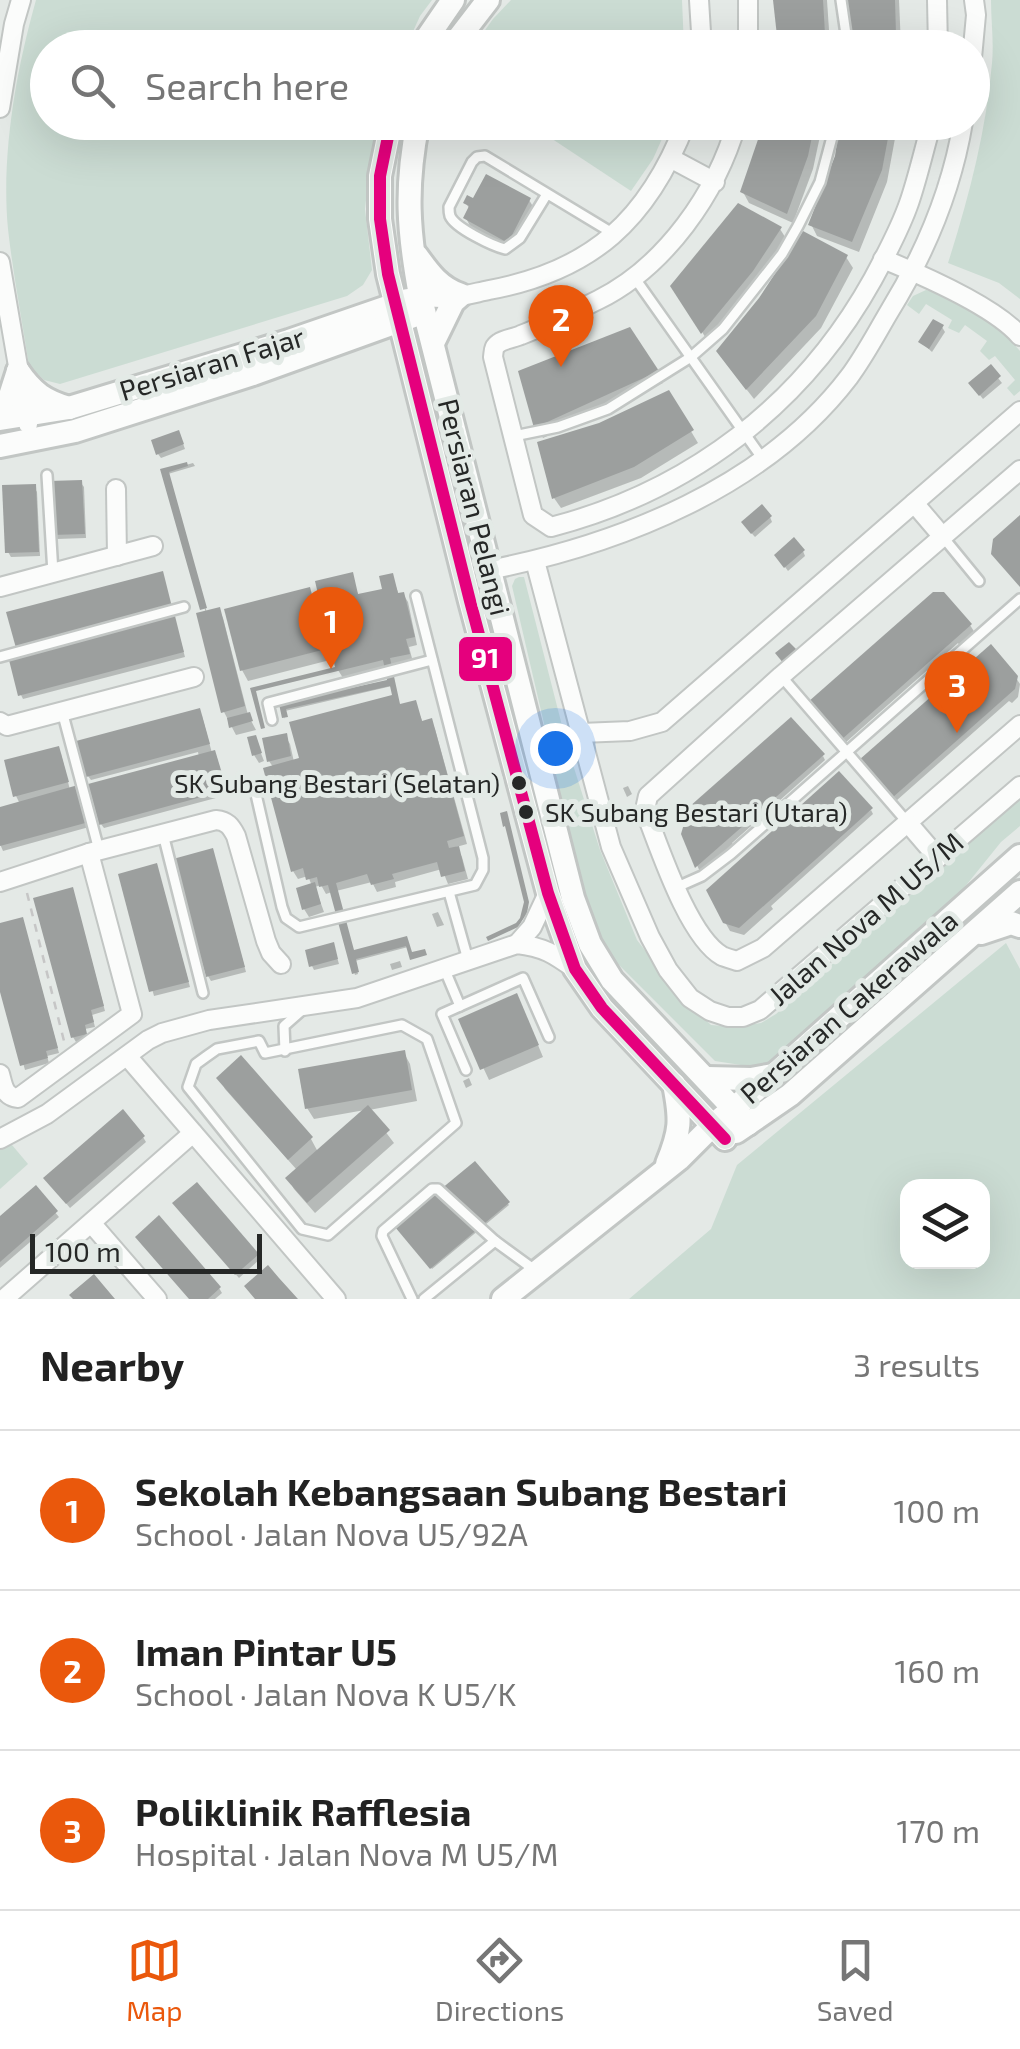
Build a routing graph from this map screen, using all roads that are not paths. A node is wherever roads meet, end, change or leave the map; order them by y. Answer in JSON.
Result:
{"nodes":[{"id":1,"x":21,"y":0,"type":"edge"},
{"id":2,"x":453,"y":0,"type":"edge"},
{"id":3,"x":488,"y":0,"type":"edge"},
{"id":4,"x":699,"y":0,"type":"edge"},
{"id":5,"x":748,"y":0,"type":"edge"},
{"id":6,"x":842,"y":0,"type":"edge"},
{"id":7,"x":937,"y":0,"type":"edge"},
{"id":8,"x":974,"y":0,"type":"edge"},
{"id":9,"x":432,"y":30,"type":"edge"},
{"id":10,"x":465,"y":30,"type":"edge"},
{"id":11,"x":701,"y":30,"type":"edge"},
{"id":12,"x":748,"y":30,"type":"edge"},
{"id":13,"x":846,"y":30,"type":"edge"},
{"id":14,"x":938,"y":30,"type":"edge"},
{"id":15,"x":975,"y":30,"type":"edge"},
{"id":16,"x":0,"y":108,"type":"edge"},
{"id":17,"x":387,"y":140,"type":"edge"},
{"id":18,"x":415,"y":140,"type":"edge"},
{"id":19,"x":679,"y":140,"type":"edge"},
{"id":20,"x":730,"y":140,"type":"edge"},
{"id":21,"x":831,"y":140,"type":"edge"},
{"id":22,"x":927,"y":140,"type":"edge"},
{"id":23,"x":960,"y":140,"type":"edge"},
{"id":24,"x":672,"y":158,"type":"junction"},
{"id":25,"x":715,"y":182,"type":"junction"},
{"id":26,"x":547,"y":194,"type":"junction"},
{"id":27,"x":614,"y":234,"type":"junction"},
{"id":28,"x":412,"y":250,"type":"junction"},
{"id":29,"x":883,"y":259,"type":"junction"},
{"id":30,"x":0,"y":262,"type":"edge"},
{"id":31,"x":914,"y":272,"type":"junction"},
{"id":32,"x":388,"y":274,"type":"junction"},
{"id":33,"x":634,"y":277,"type":"junction"},
{"id":34,"x":436,"y":301,"type":"junction"},
{"id":35,"x":398,"y":312,"type":"junction"},
{"id":36,"x":357,"y":328,"type":"junction"},
{"id":37,"x":1020,"y":336,"type":"edge"},
{"id":38,"x":433,"y":343,"type":"junction"},
{"id":39,"x":408,"y":352,"type":"junction"},
{"id":40,"x":691,"y":357,"type":"junction"},
{"id":41,"x":18,"y":371,"type":"junction"},
{"id":42,"x":0,"y":407,"type":"edge"},
{"id":43,"x":69,"y":408,"type":"junction"},
{"id":44,"x":1020,"y":411,"type":"edge"},
{"id":45,"x":27,"y":416,"type":"junction"},
{"id":46,"x":0,"y":418,"type":"edge"},
{"id":47,"x":745,"y":432,"type":"junction"},
{"id":48,"x":512,"y":437,"type":"junction"},
{"id":49,"x":32,"y":441,"type":"junction"},
{"id":50,"x":0,"y":446,"type":"edge"},
{"id":51,"x":764,"y":461,"type":"junction"},
{"id":52,"x":1020,"y":470,"type":"edge"},
{"id":53,"x":48,"y":475,"type":"dead end"},
{"id":54,"x":116,"y":489,"type":"dead end"},
{"id":55,"x":914,"y":503,"type":"junction"},
{"id":56,"x":942,"y":537,"type":"junction"},
{"id":57,"x":153,"y":546,"type":"dead end"},
{"id":58,"x":116,"y":556,"type":"junction"},
{"id":59,"x":535,"y":560,"type":"junction"},
{"id":60,"x":488,"y":570,"type":"junction"},
{"id":61,"x":53,"y":573,"type":"junction"},
{"id":62,"x":979,"y":581,"type":"dead end"},
{"id":63,"x":0,"y":587,"type":"edge"},
{"id":64,"x":416,"y":596,"type":"dead end"},
{"id":65,"x":1020,"y":598,"type":"edge"},
{"id":66,"x":184,"y":607,"type":"dead end"},
{"id":67,"x":0,"y":656,"type":"edge"},
{"id":68,"x":432,"y":660,"type":"junction"},
{"id":69,"x":194,"y":676,"type":"dead end"},
{"id":70,"x":780,"y":676,"type":"junction"},
{"id":71,"x":62,"y":711,"type":"junction"},
{"id":72,"x":272,"y":720,"type":"dead end"},
{"id":73,"x":0,"y":722,"type":"edge"},
{"id":74,"x":1020,"y":725,"type":"edge"},
{"id":75,"x":581,"y":732,"type":"junction"},
{"id":76,"x":846,"y":750,"type":"junction"},
{"id":77,"x":1020,"y":786,"type":"edge"},
{"id":78,"x":255,"y":790,"type":"dead end"},
{"id":79,"x":908,"y":823,"type":"junction"},
{"id":80,"x":162,"y":834,"type":"junction"},
{"id":81,"x":94,"y":852,"type":"junction"},
{"id":82,"x":1020,"y":856,"type":"edge"},
{"id":83,"x":938,"y":858,"type":"junction"},
{"id":84,"x":998,"y":875,"type":"junction"},
{"id":85,"x":0,"y":882,"type":"edge"},
{"id":86,"x":675,"y":888,"type":"junction"},
{"id":87,"x":449,"y":892,"type":"junction"},
{"id":88,"x":548,"y":894,"type":"junction"},
{"id":89,"x":1018,"y":898,"type":"edge"},
{"id":90,"x":1020,"y":926,"type":"edge"},
{"id":91,"x":970,"y":937,"type":"junction"},
{"id":92,"x":518,"y":944,"type":"junction"},
{"id":93,"x":468,"y":960,"type":"junction"},
{"id":94,"x":281,"y":964,"type":"dead end"},
{"id":95,"x":444,"y":968,"type":"junction"},
{"id":96,"x":575,"y":969,"type":"junction"},
{"id":97,"x":202,"y":993,"type":"dead end"},
{"id":98,"x":308,"y":1006,"type":"junction"},
{"id":99,"x":460,"y":1006,"type":"junction"},
{"id":100,"x":254,"y":1012,"type":"junction"},
{"id":101,"x":549,"y":1037,"type":"dead end"},
{"id":102,"x":260,"y":1042,"type":"junction"},
{"id":103,"x":285,"y":1051,"type":"junction"},
{"id":104,"x":126,"y":1056,"type":"junction"},
{"id":105,"x":466,"y":1070,"type":"dead end"},
{"id":106,"x":0,"y":1074,"type":"edge"},
{"id":107,"x":774,"y":1075,"type":"junction"},
{"id":108,"x":707,"y":1078,"type":"junction"},
{"id":109,"x":674,"y":1084,"type":"junction"},
{"id":110,"x":741,"y":1116,"type":"junction"},
{"id":111,"x":719,"y":1132,"type":"junction"},
{"id":112,"x":194,"y":1134,"type":"junction"},
{"id":113,"x":0,"y":1139,"type":"edge"},
{"id":114,"x":672,"y":1163,"type":"junction"},
{"id":115,"x":92,"y":1224,"type":"junction"},
{"id":116,"x":496,"y":1241,"type":"junction"},
{"id":117,"x":536,"y":1272,"type":"junction"},
{"id":118,"x":4,"y":1299,"type":"edge"},
{"id":119,"x":157,"y":1299,"type":"edge"},
{"id":120,"x":336,"y":1299,"type":"edge"},
{"id":121,"x":412,"y":1299,"type":"edge"},
{"id":122,"x":424,"y":1299,"type":"edge"},
{"id":123,"x":503,"y":1299,"type":"edge"}],
"edges":[{"from":1,"to":16,"type":"street"},
{"from":2,"to":9,"type":"street"},
{"from":3,"to":10,"type":"street"},
{"from":4,"to":11,"type":"street"},
{"from":5,"to":12,"type":"street"},
{"from":6,"to":13,"type":"lane"},
{"from":7,"to":14,"type":"street"},
{"from":8,"to":15,"type":"street"},
{"from":17,"to":32,"type":"street","name":"Persiaran Pelangi"},
{"from":18,"to":28,"type":"street","name":"Persiaran Pelangi"},
{"from":19,"to":24,"type":"street"},
{"from":20,"to":25,"type":"street"},
{"from":21,"to":40,"type":"lane"},
{"from":22,"to":29,"type":"street"},
{"from":23,"to":31,"type":"street"},
{"from":24,"to":25,"type":"street"},
{"from":24,"to":27,"type":"street"},
{"from":25,"to":33,"type":"street"},
{"from":26,"to":26,"type":"lane"},
{"from":26,"to":27,"type":"lane"},
{"from":27,"to":34,"type":"street"},
{"from":28,"to":34,"type":"street","name":"Persiaran Pelangi"},
{"from":28,"to":34,"type":"street"},
{"from":29,"to":31,"type":"street"},
{"from":29,"to":47,"type":"street"},
{"from":30,"to":41,"type":"street"},
{"from":31,"to":37,"type":"street"},
{"from":31,"to":51,"type":"street"},
{"from":32,"to":35,"type":"street","name":"Persiaran Pelangi"},
{"from":32,"to":36,"type":"street"},
{"from":33,"to":40,"type":"lane"},
{"from":33,"to":48,"type":"street"},
{"from":34,"to":35,"type":"street"},
{"from":34,"to":38,"type":"street","name":"Persiaran Pelangi"},
{"from":34,"to":38,"type":"street"},
{"from":35,"to":36,"type":"street"},
{"from":35,"to":39,"type":"street","name":"Persiaran Pelangi"},
{"from":36,"to":39,"type":"street"},
{"from":36,"to":43,"type":"street","name":"Persiaran Fajar"},
{"from":36,"to":49,"type":"street"},
{"from":38,"to":60,"type":"street","name":"Persiaran Pelangi"},
{"from":39,"to":88,"type":"street","name":"Persiaran Pelangi"},
{"from":40,"to":47,"type":"lane"},
{"from":40,"to":48,"type":"lane"},
{"from":41,"to":42,"type":"street"},
{"from":41,"to":43,"type":"street"},
{"from":41,"to":45,"type":"street"},
{"from":43,"to":45,"type":"street","name":"Persiaran Fajar"},
{"from":44,"to":55,"type":"street"},
{"from":45,"to":46,"type":"street","name":"Persiaran Fajar"},
{"from":45,"to":49,"type":"street"},
{"from":47,"to":48,"type":"street"},
{"from":47,"to":51,"type":"lane"},
{"from":49,"to":50,"type":"street"},
{"from":51,"to":59,"type":"street"},
{"from":52,"to":56,"type":"street"},
{"from":53,"to":61,"type":"lane"},
{"from":54,"to":58,"type":"street"},
{"from":55,"to":56,"type":"street"},
{"from":55,"to":75,"type":"street"},
{"from":56,"to":62,"type":"lane"},
{"from":56,"to":70,"type":"street"},
{"from":57,"to":58,"type":"street"},
{"from":58,"to":61,"type":"street"},
{"from":59,"to":60,"type":"street"},
{"from":59,"to":75,"type":"street","name":"Jalan Nova M U5/M"},
{"from":60,"to":108,"type":"street","name":"Persiaran Pelangi"},
{"from":61,"to":63,"type":"street"},
{"from":64,"to":68,"type":"lane"},
{"from":65,"to":76,"type":"lane"},
{"from":66,"to":67,"type":"lane"},
{"from":68,"to":72,"type":"lane"},
{"from":68,"to":87,"type":"lane"},
{"from":69,"to":71,"type":"street"},
{"from":70,"to":76,"type":"lane"},
{"from":70,"to":86,"type":"street"},
{"from":71,"to":73,"type":"street"},
{"from":71,"to":81,"type":"lane"},
{"from":74,"to":79,"type":"street"},
{"from":75,"to":83,"type":"street","name":"Jalan Nova M U5/M"},
{"from":76,"to":79,"type":"lane"},
{"from":76,"to":86,"type":"lane"},
{"from":77,"to":83,"type":"street","name":"Jalan Nova M U5/M"},
{"from":78,"to":87,"type":"lane"},
{"from":79,"to":83,"type":"street"},
{"from":79,"to":86,"type":"street"},
{"from":80,"to":81,"type":"street"},
{"from":80,"to":94,"type":"street"},
{"from":80,"to":97,"type":"lane"},
{"from":81,"to":85,"type":"street"},
{"from":81,"to":106,"type":"street"},
{"from":82,"to":84,"type":"street","name":"Persiaran Cakerawala"},
{"from":84,"to":89,"type":"street"},
{"from":84,"to":107,"type":"street","name":"Persiaran Cakerawala"},
{"from":87,"to":93,"type":"lane"},
{"from":88,"to":92,"type":"street"},
{"from":88,"to":96,"type":"street","name":"Persiaran Pelangi"},
{"from":89,"to":91,"type":"street","name":"Persiaran Cakerawala"},
{"from":90,"to":91,"type":"street"},
{"from":91,"to":110,"type":"street","name":"Persiaran Cakerawala"},
{"from":92,"to":93,"type":"street"},
{"from":92,"to":96,"type":"street"},
{"from":93,"to":95,"type":"street"},
{"from":95,"to":98,"type":"street"},
{"from":95,"to":99,"type":"lane"},
{"from":96,"to":109,"type":"street","name":"Persiaran Pelangi"},
{"from":98,"to":100,"type":"street"},
{"from":98,"to":103,"type":"lane"},
{"from":99,"to":101,"type":"lane"},
{"from":99,"to":105,"type":"lane"},
{"from":100,"to":102,"type":"lane"},
{"from":100,"to":104,"type":"street"},
{"from":102,"to":103,"type":"lane"},
{"from":102,"to":103,"type":"lane"},
{"from":104,"to":112,"type":"street"},
{"from":104,"to":113,"type":"street"},
{"from":107,"to":108,"type":"street"},
{"from":107,"to":110,"type":"street","name":"Persiaran Cakerawala"},
{"from":108,"to":110,"type":"street","name":"Persiaran Pelangi"},
{"from":109,"to":111,"type":"street","name":"Persiaran Pelangi"},
{"from":109,"to":114,"type":"street"},
{"from":110,"to":111,"type":"street","name":"Persiaran Cakerawala"},
{"from":111,"to":114,"type":"street","name":"Persiaran Cakerawala"},
{"from":112,"to":115,"type":"street"},
{"from":112,"to":120,"type":"street"},
{"from":114,"to":117,"type":"street","name":"Persiaran Cakerawala"},
{"from":115,"to":118,"type":"street"},
{"from":115,"to":119,"type":"street"},
{"from":116,"to":117,"type":"lane"},
{"from":116,"to":121,"type":"lane"},
{"from":116,"to":122,"type":"lane"},
{"from":117,"to":123,"type":"street","name":"Persiaran Cakerawala"}]}
